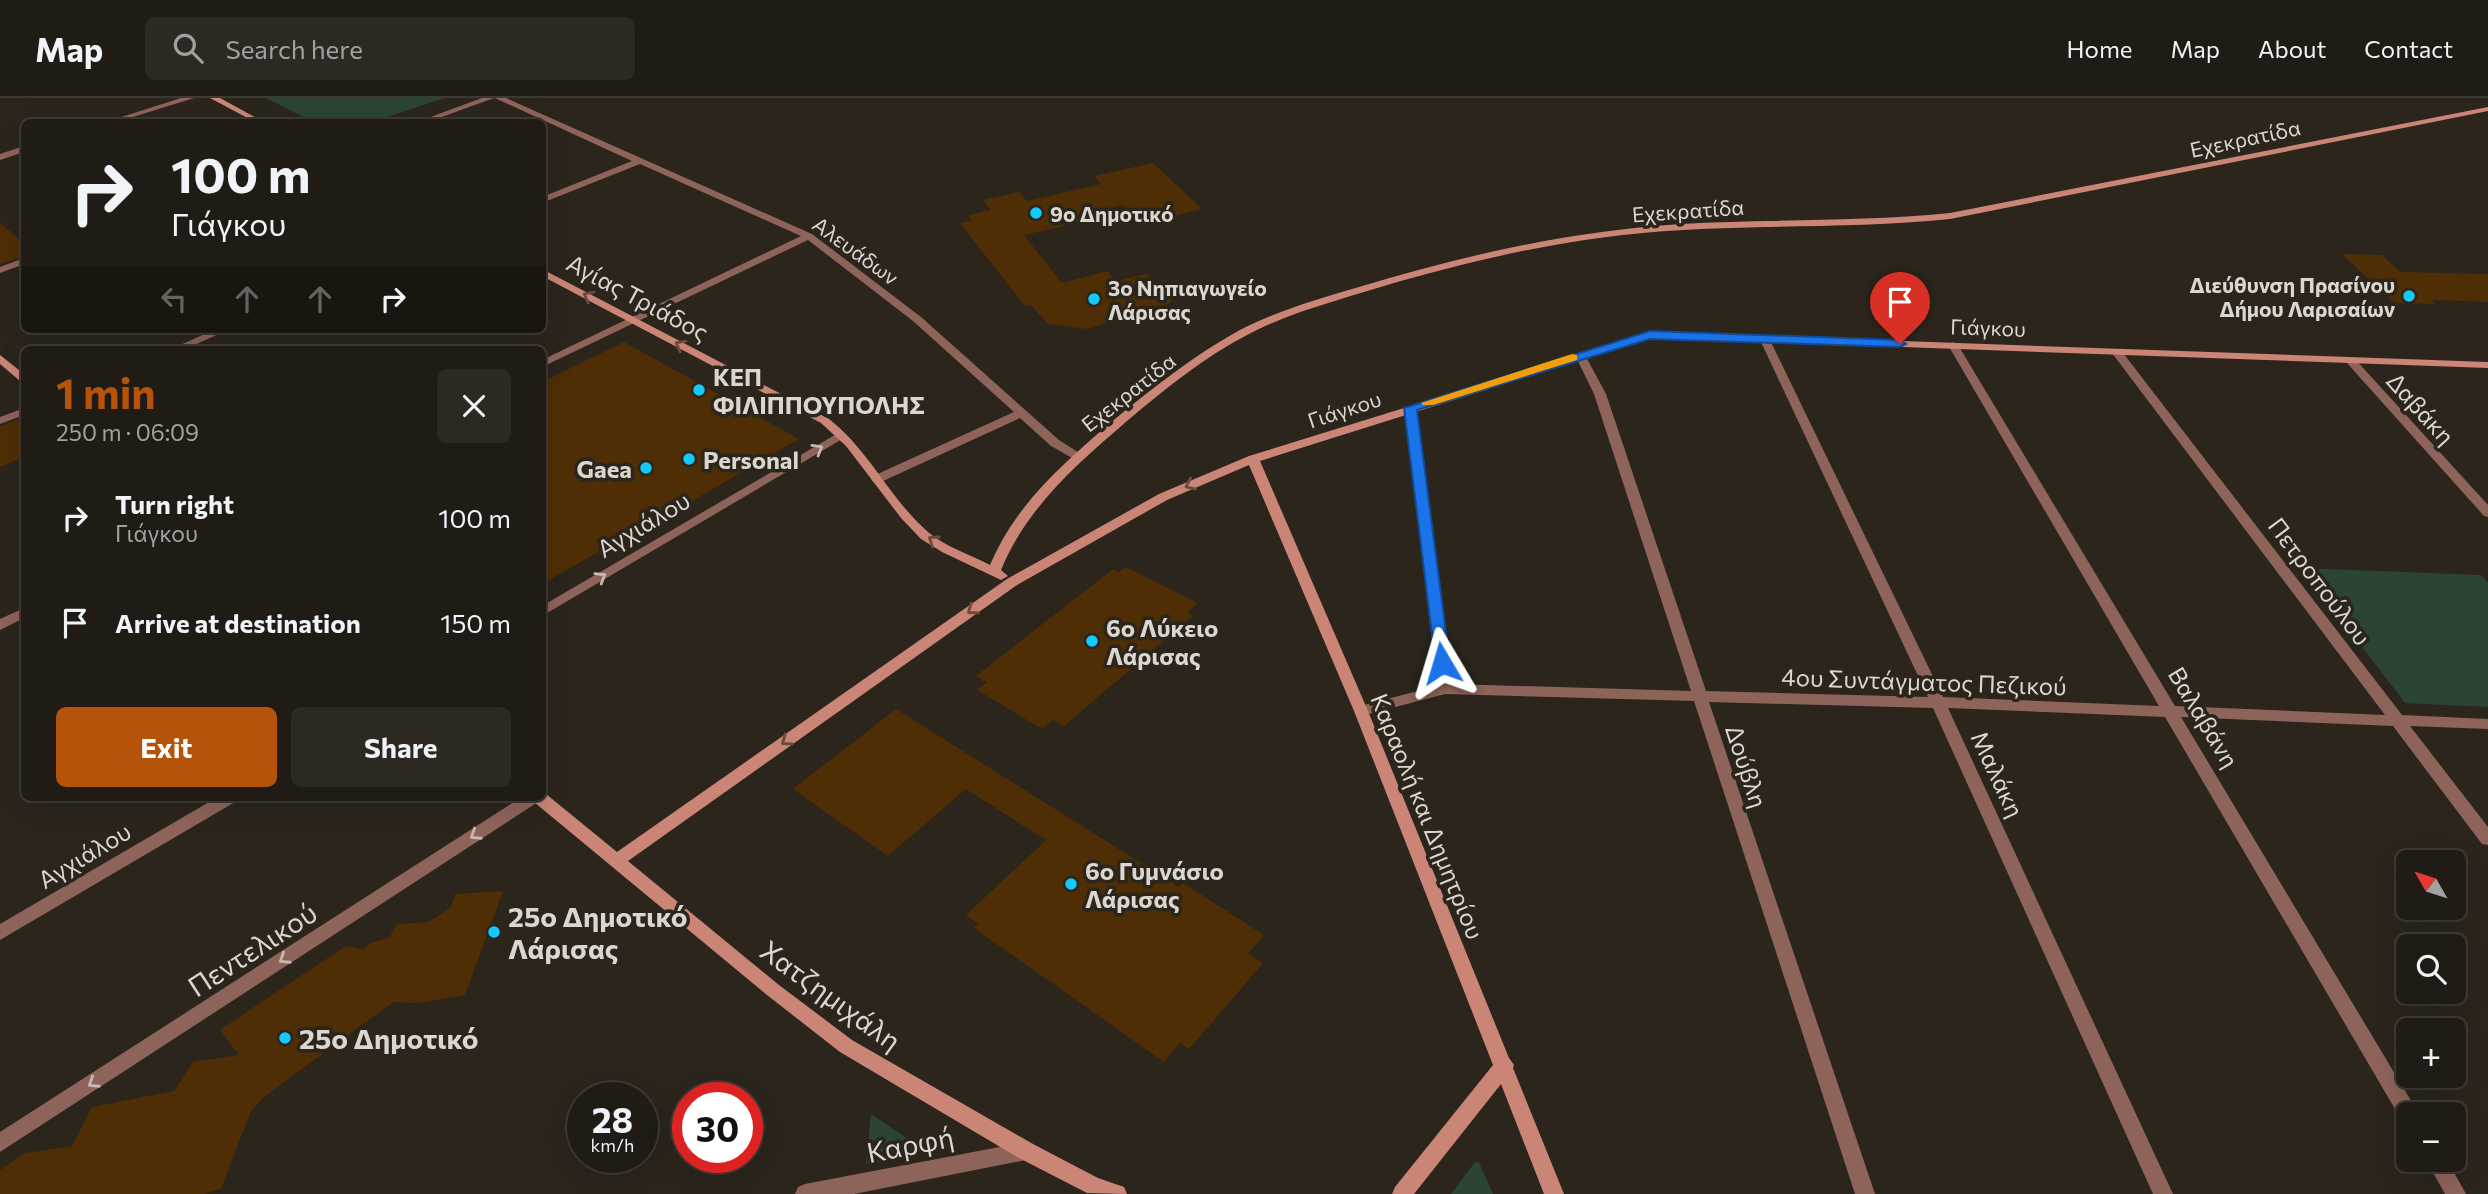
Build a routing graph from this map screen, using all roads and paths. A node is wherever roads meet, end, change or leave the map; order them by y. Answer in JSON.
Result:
{"nodes":[{"id":1,"x":190,"y":98,"type":"edge"},
{"id":2,"x":214,"y":98,"type":"edge"},
{"id":3,"x":490,"y":98,"type":"edge"},
{"id":4,"x":499,"y":98,"type":"edge"},
{"id":5,"x":2488,"y":109,"type":"edge"},
{"id":6,"x":120,"y":119,"type":"edge"},
{"id":7,"x":254,"y":119,"type":"edge"},
{"id":8,"x":430,"y":119,"type":"edge"},
{"id":9,"x":546,"y":119,"type":"edge"},
{"id":10,"x":546,"y":119,"type":"edge"},
{"id":11,"x":21,"y":150,"type":"edge"},
{"id":12,"x":0,"y":157,"type":"edge"},
{"id":13,"x":639,"y":161,"type":"junction"},
{"id":14,"x":546,"y":198,"type":"edge"},
{"id":15,"x":809,"y":236,"type":"junction"},
{"id":16,"x":21,"y":262,"type":"edge"},
{"id":17,"x":0,"y":270,"type":"edge"},
{"id":18,"x":546,"y":274,"type":"edge"},
{"id":19,"x":634,"y":320,"type":"junction"},
{"id":20,"x":215,"y":333,"type":"edge"},
{"id":21,"x":1766,"y":340,"type":"junction"},
{"id":22,"x":1954,"y":345,"type":"junction"},
{"id":23,"x":184,"y":346,"type":"edge"},
{"id":24,"x":2116,"y":351,"type":"junction"},
{"id":25,"x":1580,"y":355,"type":"junction"},
{"id":26,"x":0,"y":358,"type":"edge"},
{"id":27,"x":2351,"y":361,"type":"junction"},
{"id":28,"x":546,"y":363,"type":"edge"},
{"id":29,"x":2488,"y":365,"type":"edge"},
{"id":30,"x":21,"y":376,"type":"edge"},
{"id":31,"x":1411,"y":408,"type":"junction"},
{"id":32,"x":21,"y":412,"type":"edge"},
{"id":33,"x":1021,"y":413,"type":"junction"},
{"id":34,"x":0,"y":421,"type":"edge"},
{"id":35,"x":840,"y":436,"type":"junction"},
{"id":36,"x":1078,"y":456,"type":"junction"},
{"id":37,"x":1253,"y":459,"type":"junction"},
{"id":38,"x":877,"y":479,"type":"junction"},
{"id":39,"x":2488,"y":513,"type":"edge"},
{"id":40,"x":994,"y":571,"type":"junction"},
{"id":41,"x":1012,"y":582,"type":"junction"},
{"id":42,"x":546,"y":610,"type":"edge"},
{"id":43,"x":21,"y":614,"type":"edge"},
{"id":44,"x":0,"y":625,"type":"edge"},
{"id":45,"x":1445,"y":689,"type":"junction"},
{"id":46,"x":1699,"y":696,"type":"junction"},
{"id":47,"x":1938,"y":703,"type":"junction"},
{"id":48,"x":1361,"y":711,"type":"junction"},
{"id":49,"x":2172,"y":714,"type":"junction"},
{"id":50,"x":2399,"y":722,"type":"junction"},
{"id":51,"x":2488,"y":724,"type":"edge"},
{"id":52,"x":224,"y":801,"type":"edge"},
{"id":53,"x":527,"y":801,"type":"edge"},
{"id":54,"x":544,"y":801,"type":"edge"},
{"id":55,"x":2488,"y":839,"type":"edge"},
{"id":56,"x":617,"y":860,"type":"junction"},
{"id":57,"x":0,"y":933,"type":"edge"},
{"id":58,"x":1505,"y":1065,"type":"junction"},
{"id":59,"x":2401,"y":1102,"type":"edge"},
{"id":60,"x":0,"y":1143,"type":"edge"},
{"id":61,"x":1026,"y":1151,"type":"junction"},
{"id":62,"x":2443,"y":1172,"type":"edge"},
{"id":63,"x":805,"y":1194,"type":"edge"},
{"id":64,"x":1117,"y":1194,"type":"edge"},
{"id":65,"x":1402,"y":1194,"type":"edge"},
{"id":66,"x":1554,"y":1194,"type":"edge"},
{"id":67,"x":1866,"y":1194,"type":"edge"},
{"id":68,"x":2163,"y":1194,"type":"edge"},
{"id":69,"x":2456,"y":1194,"type":"edge"}],
"edges":[{"from":1,"to":6,"type":"street"},
{"from":2,"to":7,"type":"street"},
{"from":3,"to":8,"type":"street"},
{"from":4,"to":9,"type":"street","name":"Αλευάδων"},
{"from":5,"to":36,"type":"street","name":"Εχεκρατίδα"},
{"from":10,"to":13,"type":"street","name":"Αλευάδων"},
{"from":11,"to":12,"type":"street"},
{"from":13,"to":14,"type":"street"},
{"from":13,"to":15,"type":"street","name":"Αλευάδων"},
{"from":15,"to":19,"type":"street"},
{"from":15,"to":33,"type":"street","name":"Αλευάδων"},
{"from":16,"to":17,"type":"street"},
{"from":19,"to":18,"type":"street","name":"Αγίας Τριάδος","one_way":true},
{"from":19,"to":28,"type":"street"},
{"from":35,"to":19,"type":"street","name":"Αγίας Τριάδος","one_way":true},
{"from":20,"to":23,"type":"street"},
{"from":21,"to":22,"type":"street","name":"Γιάγκου"},
{"from":21,"to":25,"type":"street","name":"Γιάγκου"},
{"from":21,"to":47,"type":"street","name":"Μαλάκη"},
{"from":22,"to":24,"type":"street","name":"Γιάγκου"},
{"from":22,"to":49,"type":"street","name":"Βαλαβάνη"},
{"from":24,"to":27,"type":"street","name":"Γιάγκου"},
{"from":24,"to":50,"type":"street","name":"Πετροπούλου"},
{"from":25,"to":31,"type":"street","name":"Γιάγκου"},
{"from":25,"to":46,"type":"street","name":"Δούβλη"},
{"from":26,"to":30,"type":"street"},
{"from":27,"to":29,"type":"street","name":"Γιάγκου"},
{"from":27,"to":39,"type":"street","name":"Δαβάκη"},
{"from":31,"to":37,"type":"street","name":"Γιάγκου"},
{"from":31,"to":45,"type":"street"},
{"from":32,"to":34,"type":"street"},
{"from":33,"to":36,"type":"street","name":"Αλευάδων"},
{"from":33,"to":38,"type":"street"},
{"from":35,"to":38,"type":"street","name":"Αγίας Τριάδος"},
{"from":42,"to":35,"type":"street","name":"Αγχιάλου","one_way":true},
{"from":36,"to":40,"type":"street","name":"Εχεκρατίδα"},
{"from":37,"to":41,"type":"street","name":"Γιάγκου","one_way":true},
{"from":37,"to":48,"type":"street","name":"Καραολή και Δημητρίου"},
{"from":40,"to":38,"type":"street","name":"Αγίας Τριάδος","one_way":true},
{"from":40,"to":41,"type":"street","name":"Αγίας Τριάδος"},
{"from":41,"to":56,"type":"street","name":"Γιάγκου","one_way":true},
{"from":43,"to":44,"type":"street"},
{"from":45,"to":46,"type":"street","name":"4ου Συντάγματος Πεζικού"},
{"from":45,"to":48,"type":"street","name":"4ου Συντάγματος Πεζικού"},
{"from":46,"to":47,"type":"street","name":"4ου Συντάγματος Πεζικού"},
{"from":46,"to":67,"type":"street","name":"Δούβλη"},
{"from":47,"to":49,"type":"street","name":"4ου Συντάγματος Πεζικού"},
{"from":47,"to":68,"type":"street","name":"Μαλάκη"},
{"from":48,"to":58,"type":"street","name":"Καραολή και Δημητρίου"},
{"from":49,"to":50,"type":"street","name":"4ου Συντάγματος Πεζικού"},
{"from":49,"to":59,"type":"street","name":"Βαλαβάνη"},
{"from":50,"to":51,"type":"street","name":"4ου Συντάγματος Πεζικού"},
{"from":50,"to":55,"type":"street","name":"Πετροπούλου"},
{"from":52,"to":57,"type":"street","name":"Αγχιάλου"},
{"from":53,"to":60,"type":"street","name":"Πεντελικού","one_way":true},
{"from":54,"to":56,"type":"street","name":"Χατζημιχάλη"},
{"from":56,"to":61,"type":"street","name":"Χατζημιχάλη"},
{"from":58,"to":65,"type":"street"},
{"from":58,"to":66,"type":"street","name":"Καραολή και Δημητρίου"},
{"from":61,"to":63,"type":"street","name":"Καρφή"},
{"from":61,"to":64,"type":"street","name":"Χατζημιχάλη"},
{"from":62,"to":69,"type":"street"}]}
